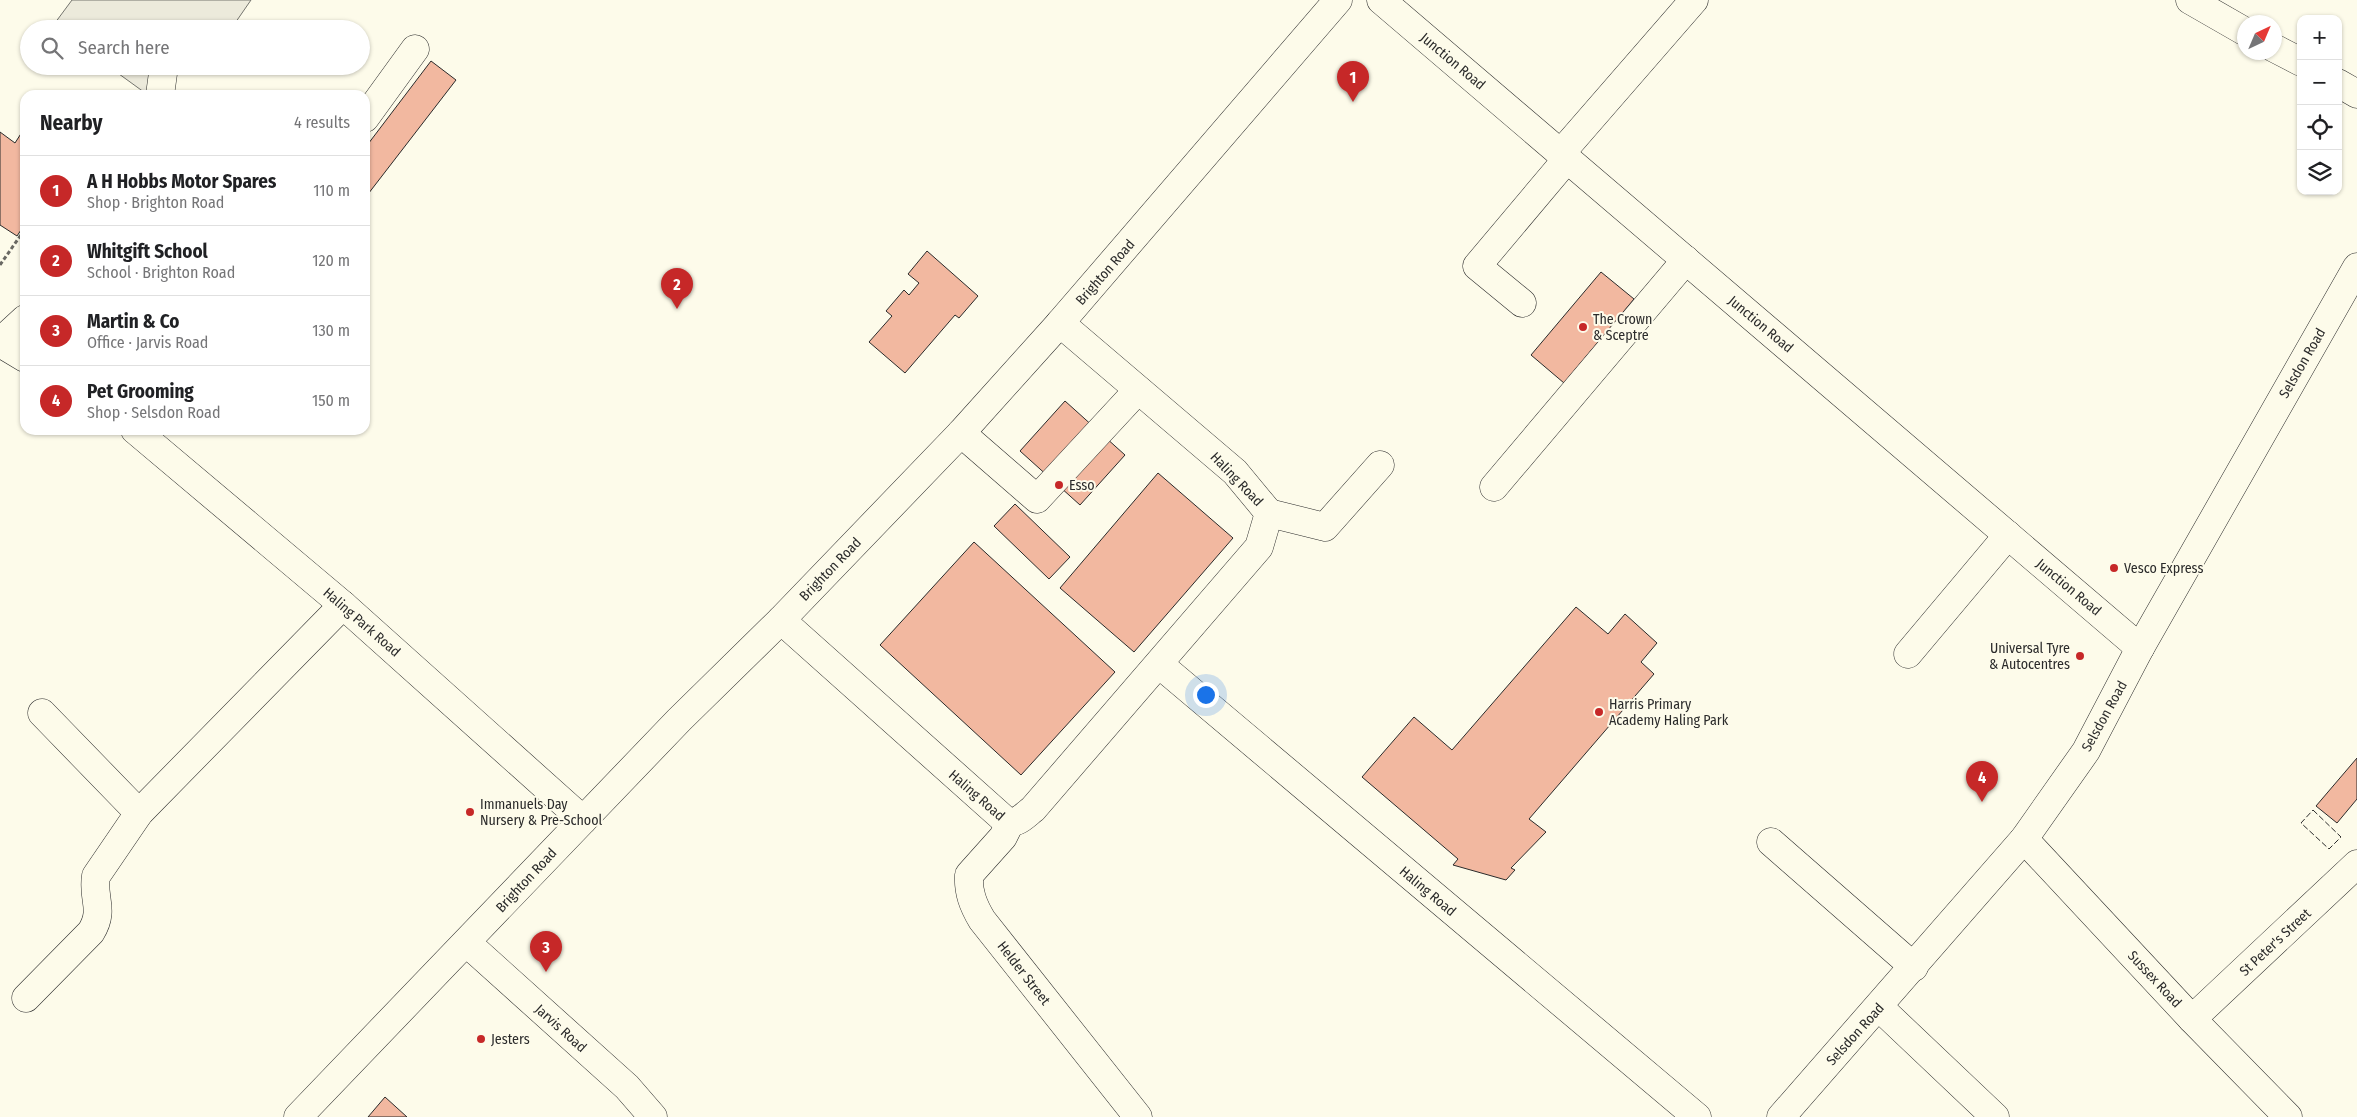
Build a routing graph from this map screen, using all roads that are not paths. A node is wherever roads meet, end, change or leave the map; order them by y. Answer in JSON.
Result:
{"nodes":[{"id":1,"x":1338,"y":0,"type":"edge"},
{"id":2,"x":1381,"y":0,"type":"edge"},
{"id":3,"x":1694,"y":0,"type":"edge"},
{"id":4,"x":2190,"y":0,"type":"edge"},
{"id":5,"x":2237,"y":27,"type":"edge"},
{"id":6,"x":416,"y":49,"type":"dead end"},
{"id":7,"x":2282,"y":52,"type":"edge"},
{"id":8,"x":2297,"y":60,"type":"edge"},
{"id":9,"x":163,"y":75,"type":"edge"},
{"id":10,"x":2342,"y":85,"type":"edge"},
{"id":11,"x":161,"y":90,"type":"edge"},
{"id":12,"x":2357,"y":94,"type":"edge"},
{"id":13,"x":370,"y":111,"type":"edge"},
{"id":14,"x":1564,"y":156,"type":"junction"},
{"id":15,"x":1686,"y":260,"type":"junction"},
{"id":16,"x":2357,"y":267,"type":"edge"},
{"id":17,"x":1522,"y":303,"type":"dead end"},
{"id":18,"x":1060,"y":323,"type":"junction"},
{"id":19,"x":20,"y":329,"type":"edge"},
{"id":20,"x":8,"y":353,"type":"edge"},
{"id":21,"x":1138,"y":390,"type":"junction"},
{"id":22,"x":961,"y":433,"type":"junction"},
{"id":23,"x":145,"y":435,"type":"edge"},
{"id":24,"x":1380,"y":465,"type":"dead end"},
{"id":25,"x":1494,"y":487,"type":"dead end"},
{"id":26,"x":1269,"y":513,"type":"junction"},
{"id":27,"x":2008,"y":535,"type":"junction"},
{"id":28,"x":343,"y":605,"type":"junction"},
{"id":29,"x":781,"y":620,"type":"junction"},
{"id":30,"x":2140,"y":648,"type":"junction"},
{"id":31,"x":1908,"y":654,"type":"dead end"},
{"id":32,"x":1159,"y":664,"type":"junction"},
{"id":33,"x":42,"y":713,"type":"dead end"},
{"id":34,"x":139,"y":813,"type":"junction"},
{"id":35,"x":583,"y":820,"type":"junction"},
{"id":36,"x":1010,"y":822,"type":"junction"},
{"id":37,"x":2024,"y":839,"type":"junction"},
{"id":38,"x":1771,"y":842,"type":"dead end"},
{"id":39,"x":2357,"y":864,"type":"edge"},
{"id":40,"x":467,"y":943,"type":"junction"},
{"id":41,"x":1914,"y":967,"type":"junction"},
{"id":42,"x":26,"y":998,"type":"dead end"},
{"id":43,"x":1879,"y":1007,"type":"junction"},
{"id":44,"x":2192,"y":1019,"type":"junction"},
{"id":45,"x":298,"y":1117,"type":"edge"},
{"id":46,"x":653,"y":1117,"type":"edge"},
{"id":47,"x":1138,"y":1117,"type":"edge"},
{"id":48,"x":1697,"y":1117,"type":"edge"},
{"id":49,"x":1781,"y":1117,"type":"edge"},
{"id":50,"x":1995,"y":1117,"type":"edge"},
{"id":51,"x":2288,"y":1117,"type":"edge"}],
"edges":[{"from":1,"to":18,"type":"street","name":"Brighton Road"},
{"from":2,"to":14,"type":"street","name":"Junction Road"},
{"from":3,"to":14,"type":"street"},
{"from":4,"to":5,"type":"street"},
{"from":6,"to":13,"type":"street"},
{"from":7,"to":8,"type":"street"},
{"from":9,"to":11,"type":"street"},
{"from":10,"to":12,"type":"street"},
{"from":14,"to":15,"type":"street","name":"Junction Road"},
{"from":14,"to":17,"type":"street"},
{"from":15,"to":25,"type":"street"},
{"from":15,"to":27,"type":"street","name":"Junction Road"},
{"from":16,"to":30,"type":"street","name":"Selsdon Road"},
{"from":18,"to":21,"type":"street","name":"Haling Road"},
{"from":18,"to":22,"type":"street","name":"Brighton Road"},
{"from":19,"to":20,"type":"street"},
{"from":21,"to":22,"type":"street"},
{"from":21,"to":26,"type":"street","name":"Haling Road"},
{"from":22,"to":29,"type":"street","name":"Brighton Road"},
{"from":23,"to":28,"type":"street","name":"Haling Park Road"},
{"from":24,"to":26,"type":"street"},
{"from":26,"to":32,"type":"street","name":"Haling Road"},
{"from":27,"to":30,"type":"street","name":"Junction Road"},
{"from":27,"to":31,"type":"street"},
{"from":28,"to":34,"type":"street"},
{"from":28,"to":35,"type":"street","name":"Haling Park Road"},
{"from":29,"to":35,"type":"street","name":"Brighton Road"},
{"from":29,"to":36,"type":"street","name":"Haling Road"},
{"from":30,"to":37,"type":"street","name":"Selsdon Road"},
{"from":32,"to":36,"type":"street","name":"Haling Road"},
{"from":32,"to":48,"type":"street","name":"Haling Road"},
{"from":33,"to":34,"type":"street"},
{"from":34,"to":42,"type":"street"},
{"from":35,"to":40,"type":"street","name":"Brighton Road"},
{"from":36,"to":47,"type":"street","name":"Helder Street"},
{"from":37,"to":41,"type":"street","name":"Selsdon Road"},
{"from":37,"to":44,"type":"street","name":"Sussex Road"},
{"from":38,"to":41,"type":"street"},
{"from":39,"to":44,"type":"street","name":"St Peter's Street"},
{"from":40,"to":45,"type":"street","name":"Brighton Road"},
{"from":40,"to":46,"type":"street","name":"Jarvis Road"},
{"from":41,"to":43,"type":"street","name":"Selsdon Road"},
{"from":43,"to":49,"type":"street","name":"Selsdon Road"},
{"from":43,"to":50,"type":"street"},
{"from":44,"to":51,"type":"street","name":"Sussex Road"}]}
